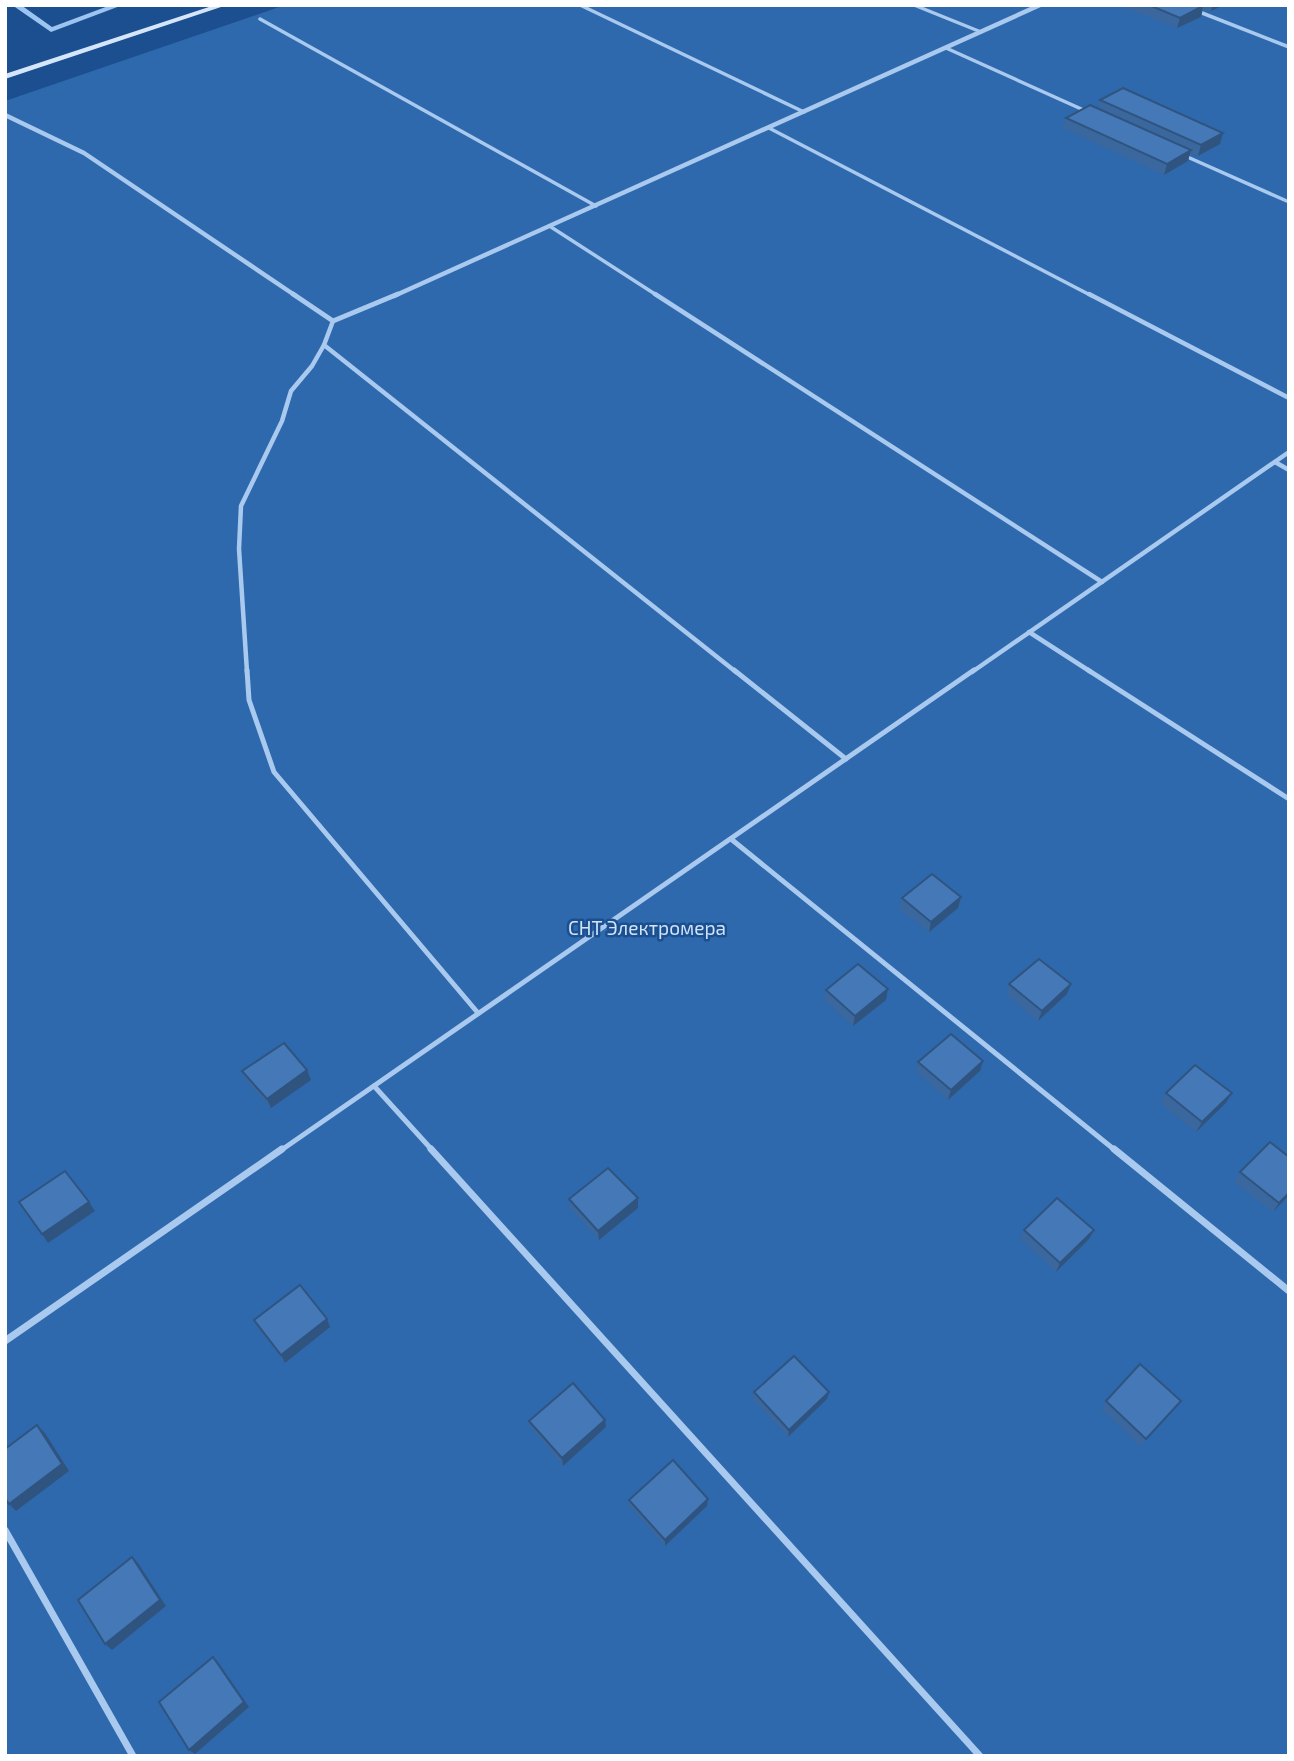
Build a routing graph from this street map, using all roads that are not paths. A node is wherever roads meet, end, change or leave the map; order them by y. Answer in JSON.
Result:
{"nodes":[{"id":1,"x":223,"y":5,"type":"edge"},
{"id":2,"x":580,"y":5,"type":"edge"},
{"id":3,"x":914,"y":5,"type":"edge"},
{"id":4,"x":1040,"y":5,"type":"edge"},
{"id":5,"x":1195,"y":10,"type":"edge"},
{"id":6,"x":260,"y":19,"type":"dead end"},
{"id":7,"x":981,"y":32,"type":"junction"},
{"id":8,"x":1289,"y":47,"type":"edge"},
{"id":9,"x":946,"y":48,"type":"junction"},
{"id":10,"x":5,"y":77,"type":"edge"},
{"id":11,"x":804,"y":112,"type":"junction"},
{"id":12,"x":5,"y":115,"type":"edge"},
{"id":13,"x":1098,"y":117,"type":"edge"},
{"id":14,"x":769,"y":128,"type":"junction"},
{"id":15,"x":1174,"y":151,"type":"edge"},
{"id":16,"x":1289,"y":202,"type":"edge"},
{"id":17,"x":596,"y":206,"type":"junction"},
{"id":18,"x":551,"y":227,"type":"junction"},
{"id":19,"x":333,"y":321,"type":"junction"},
{"id":20,"x":324,"y":345,"type":"junction"},
{"id":21,"x":1289,"y":398,"type":"edge"},
{"id":22,"x":1289,"y":452,"type":"edge"},
{"id":23,"x":1275,"y":462,"type":"junction"},
{"id":24,"x":1289,"y":470,"type":"edge"},
{"id":25,"x":1102,"y":582,"type":"junction"},
{"id":26,"x":1029,"y":632,"type":"junction"},
{"id":27,"x":846,"y":759,"type":"junction"},
{"id":28,"x":1289,"y":799,"type":"edge"},
{"id":29,"x":731,"y":839,"type":"junction"},
{"id":30,"x":478,"y":1013,"type":"junction"},
{"id":31,"x":374,"y":1086,"type":"junction"},
{"id":32,"x":1289,"y":1291,"type":"edge"},
{"id":33,"x":5,"y":1342,"type":"edge"},
{"id":34,"x":5,"y":1530,"type":"edge"},
{"id":35,"x":133,"y":1756,"type":"edge"},
{"id":36,"x":980,"y":1756,"type":"edge"}],
"edges":[{"from":1,"to":10,"type":"street"},
{"from":2,"to":11,"type":"lane"},
{"from":3,"to":7,"type":"lane"},
{"from":4,"to":7,"type":"street"},
{"from":5,"to":8,"type":"lane"},
{"from":6,"to":17,"type":"lane"},
{"from":7,"to":9,"type":"street"},
{"from":9,"to":11,"type":"street"},
{"from":9,"to":13,"type":"lane"},
{"from":11,"to":14,"type":"street"},
{"from":12,"to":19,"type":"street"},
{"from":14,"to":17,"type":"street"},
{"from":14,"to":21,"type":"lane"},
{"from":15,"to":16,"type":"lane"},
{"from":17,"to":18,"type":"street"},
{"from":18,"to":19,"type":"street"},
{"from":18,"to":25,"type":"lane"},
{"from":19,"to":20,"type":"lane"},
{"from":20,"to":27,"type":"lane"},
{"from":20,"to":30,"type":"lane"},
{"from":22,"to":23,"type":"lane"},
{"from":23,"to":24,"type":"lane"},
{"from":23,"to":25,"type":"lane"},
{"from":25,"to":26,"type":"lane"},
{"from":26,"to":27,"type":"lane"},
{"from":26,"to":28,"type":"lane"},
{"from":27,"to":29,"type":"lane"},
{"from":29,"to":30,"type":"lane"},
{"from":29,"to":32,"type":"lane"},
{"from":30,"to":31,"type":"lane"},
{"from":31,"to":33,"type":"lane"},
{"from":31,"to":36,"type":"lane"},
{"from":34,"to":35,"type":"lane"}]}
